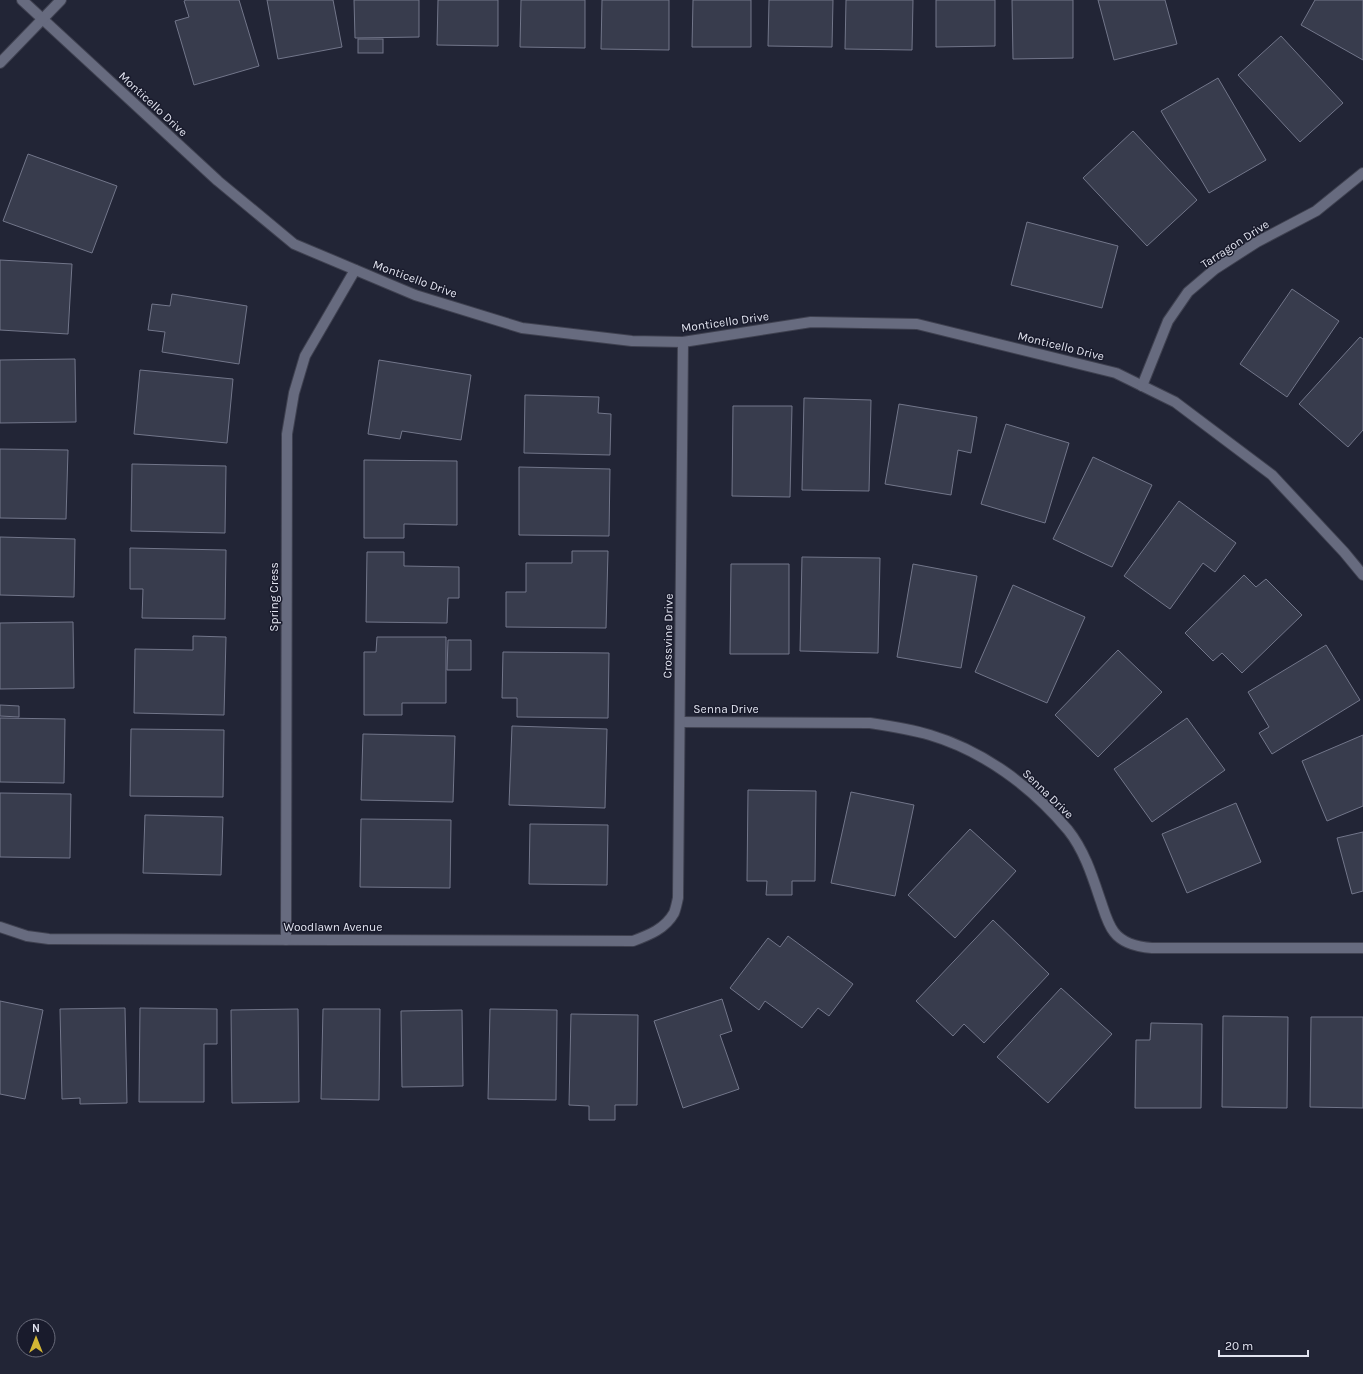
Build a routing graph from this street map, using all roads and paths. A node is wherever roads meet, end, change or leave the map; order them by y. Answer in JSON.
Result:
{"nodes":[{"id":1,"x":22,"y":0,"type":"edge"},
{"id":2,"x":61,"y":0,"type":"edge"},
{"id":3,"x":43,"y":19,"type":"junction"},
{"id":4,"x":0,"y":63,"type":"edge"},
{"id":5,"x":1363,"y":173,"type":"edge"},
{"id":6,"x":355,"y":270,"type":"junction"},
{"id":7,"x":683,"y":342,"type":"junction"},
{"id":8,"x":1142,"y":386,"type":"junction"},
{"id":9,"x":1363,"y":575,"type":"edge"},
{"id":10,"x":680,"y":722,"type":"junction"},
{"id":11,"x":663,"y":926,"type":"joint"},
{"id":12,"x":0,"y":927,"type":"edge"},
{"id":13,"x":286,"y":940,"type":"junction"},
{"id":14,"x":1363,"y":948,"type":"edge"}],
"edges":[{"from":1,"to":3,"type":"street","name":"Monticello Drive"},
{"from":2,"to":3,"type":"street"},
{"from":3,"to":4,"type":"street"},
{"from":3,"to":6,"type":"street","name":"Monticello Drive"},
{"from":5,"to":8,"type":"street","name":"Tarragon Drive"},
{"from":6,"to":7,"type":"street","name":"Monticello Drive"},
{"from":6,"to":13,"type":"street","name":"Spring Cress"},
{"from":7,"to":8,"type":"street","name":"Monticello Drive"},
{"from":7,"to":10,"type":"street","name":"Crossvine Drive"},
{"from":8,"to":9,"type":"street","name":"Monticello Drive"},
{"from":10,"to":11,"type":"street","name":"Crossvine Drive"},
{"from":10,"to":14,"type":"street","name":"Senna Drive"},
{"from":11,"to":13,"type":"street","name":"Woodlawn Avenue"},
{"from":12,"to":13,"type":"street","name":"Woodlawn Avenue"}]}
